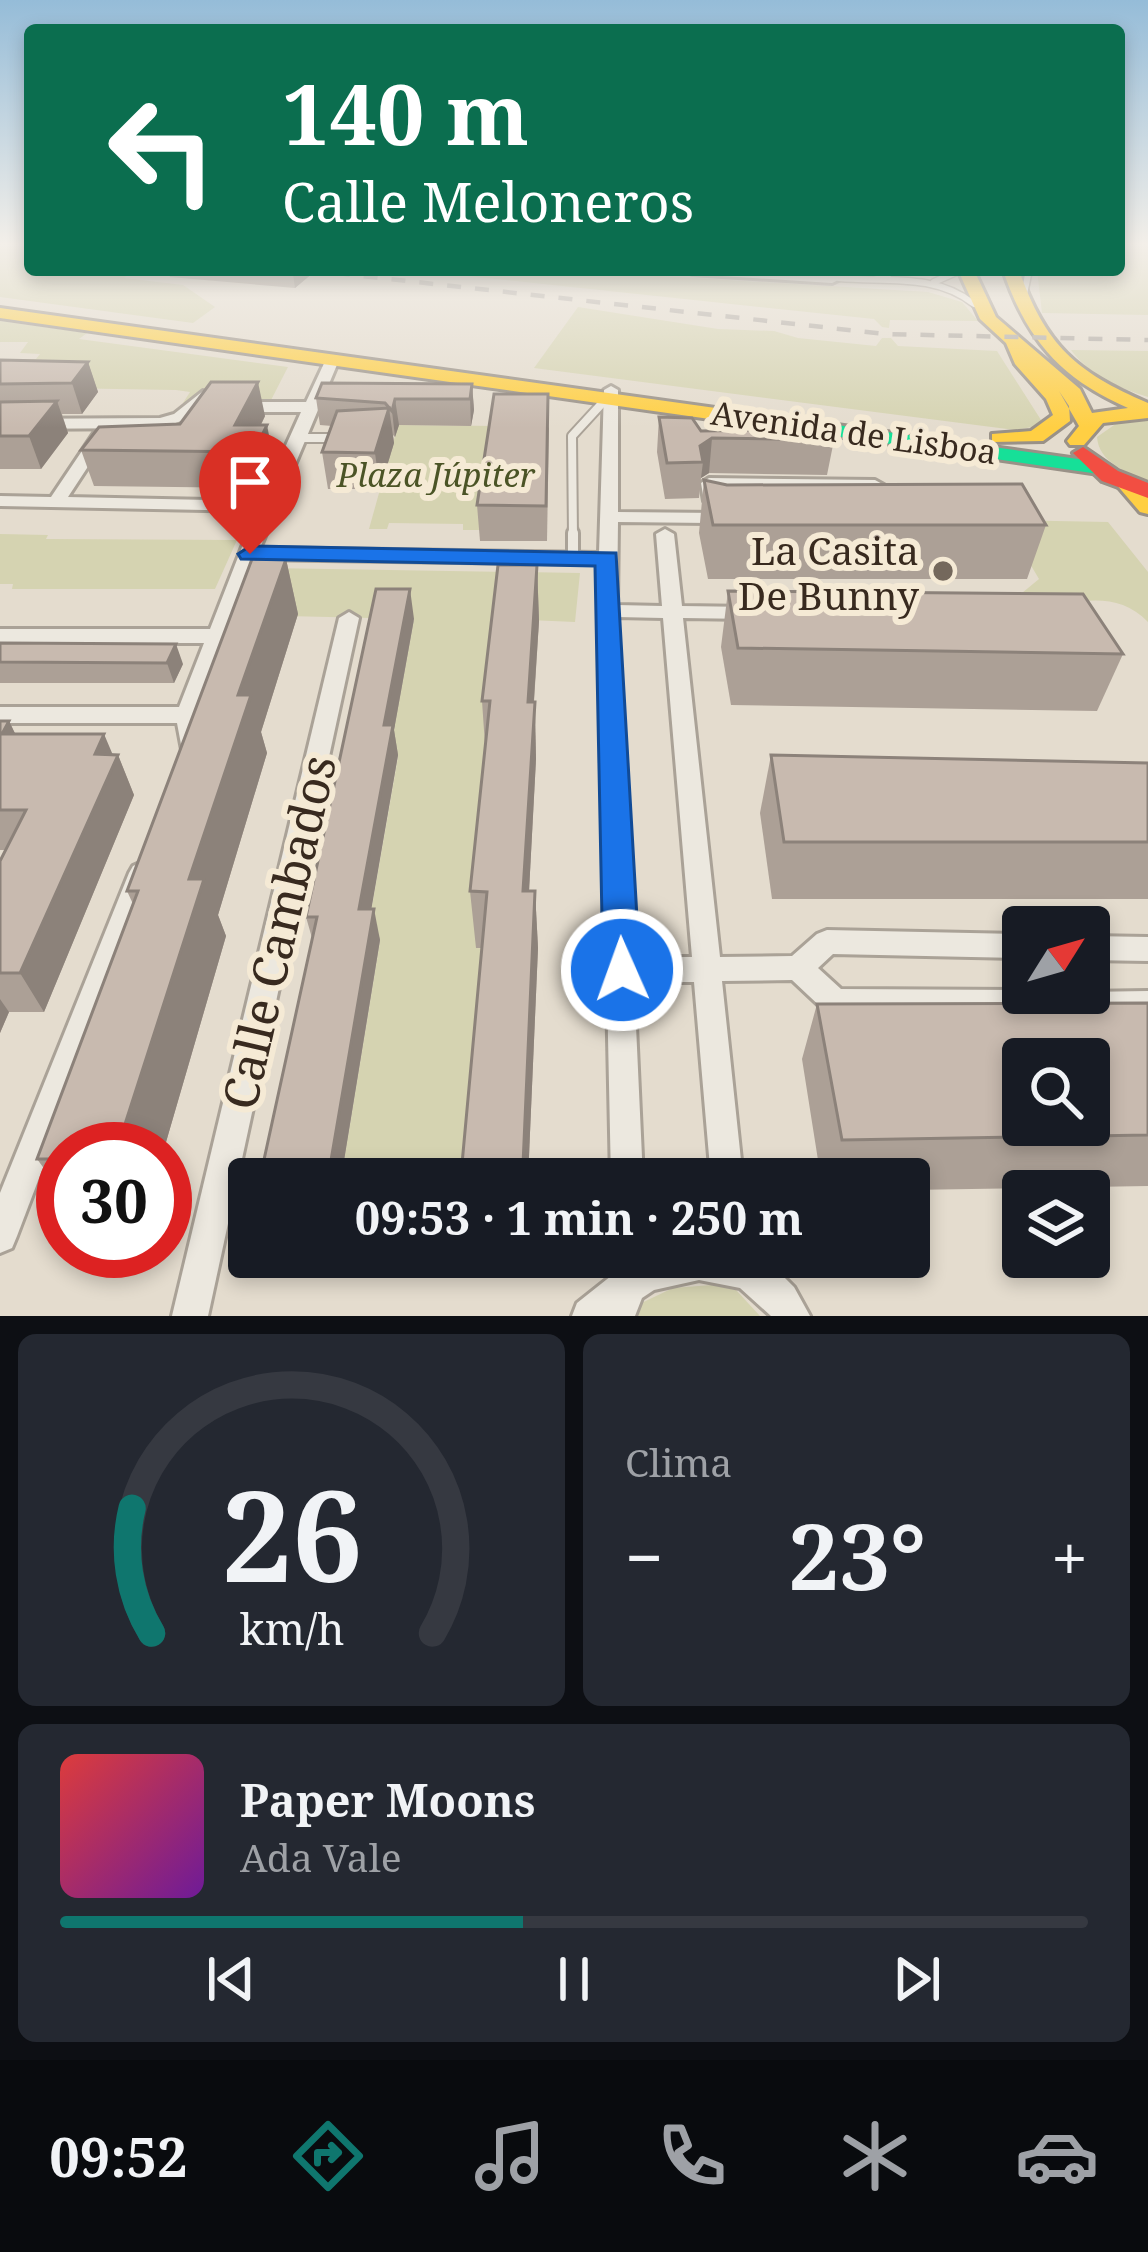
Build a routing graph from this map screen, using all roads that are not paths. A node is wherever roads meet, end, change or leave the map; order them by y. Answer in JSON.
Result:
{"nodes":[{"id":1,"x":976,"y":304,"type":"edge"},
{"id":2,"x":981,"y":304,"type":"edge"},
{"id":3,"x":1007,"y":304,"type":"edge"},
{"id":4,"x":1013,"y":304,"type":"edge"},
{"id":5,"x":1017,"y":304,"type":"edge"},
{"id":6,"x":1024,"y":304,"type":"edge"},
{"id":7,"x":0,"y":309,"type":"edge"},
{"id":8,"x":989,"y":319,"type":"junction"},
{"id":9,"x":1021,"y":323,"type":"junction"},
{"id":10,"x":332,"y":360,"type":"junction"},
{"id":11,"x":610,"y":393,"type":"junction"},
{"id":12,"x":203,"y":395,"type":"edge"},
{"id":13,"x":321,"y":403,"type":"junction"},
{"id":14,"x":1148,"y":411,"type":"edge"},
{"id":15,"x":0,"y":424,"type":"edge"},
{"id":16,"x":108,"y":425,"type":"junction"},
{"id":17,"x":902,"y":429,"type":"junction"},
{"id":18,"x":1082,"y":432,"type":"junction"},
{"id":19,"x":188,"y":433,"type":"edge"},
{"id":20,"x":298,"y":438,"type":"junction"},
{"id":21,"x":343,"y":438,"type":"edge"},
{"id":22,"x":89,"y":453,"type":"junction"},
{"id":23,"x":109,"y":453,"type":"edge"},
{"id":24,"x":1100,"y":468,"type":"junction"},
{"id":25,"x":893,"y":485,"type":"edge"},
{"id":26,"x":1138,"y":487,"type":"edge"},
{"id":27,"x":0,"y":501,"type":"edge"},
{"id":28,"x":57,"y":501,"type":"junction"},
{"id":29,"x":267,"y":506,"type":"junction"},
{"id":30,"x":1148,"y":507,"type":"edge"},
{"id":31,"x":607,"y":518,"type":"junction"},
{"id":32,"x":717,"y":518,"type":"junction"},
{"id":33,"x":744,"y":529,"type":"edge"},
{"id":34,"x":664,"y":535,"type":"dead end"},
{"id":35,"x":250,"y":554,"type":"junction"},
{"id":36,"x":573,"y":557,"type":"junction"},
{"id":37,"x":608,"y":559,"type":"junction"},
{"id":38,"x":607,"y":611,"type":"junction"},
{"id":39,"x":674,"y":612,"type":"junction"},
{"id":40,"x":764,"y":613,"type":"edge"},
{"id":41,"x":349,"y":618,"type":"dead end"},
{"id":42,"x":218,"y":635,"type":"junction"},
{"id":43,"x":0,"y":636,"type":"edge"},
{"id":44,"x":0,"y":715,"type":"edge"},
{"id":45,"x":187,"y":715,"type":"junction"},
{"id":46,"x":185,"y":764,"type":"edge"},
{"id":47,"x":152,"y":850,"type":"edge"},
{"id":48,"x":1002,"y":946,"type":"edge"},
{"id":49,"x":1110,"y":948,"type":"edge"},
{"id":50,"x":1148,"y":949,"type":"edge"},
{"id":51,"x":708,"y":968,"type":"junction"},
{"id":52,"x":798,"y":968,"type":"junction"},
{"id":53,"x":622,"y":970,"type":"junction"},
{"id":54,"x":1148,"y":1004,"type":"edge"},
{"id":55,"x":626,"y":1158,"type":"edge"},
{"id":56,"x":725,"y":1158,"type":"edge"},
{"id":57,"x":0,"y":1236,"type":"edge"},
{"id":58,"x":758,"y":1278,"type":"edge"},
{"id":59,"x":625,"y":1286,"type":"edge"},
{"id":60,"x":799,"y":1314,"type":"edge"},
{"id":61,"x":190,"y":1316,"type":"edge"},
{"id":62,"x":590,"y":1316,"type":"edge"}],
"edges":[{"from":1,"to":8,"type":"lane"},
{"from":2,"to":8,"type":"main road"},
{"from":3,"to":9,"type":"main road"},
{"from":4,"to":9,"type":"main road"},
{"from":5,"to":9,"type":"main road"},
{"from":6,"to":9,"type":"lane"},
{"from":7,"to":10,"type":"main road","name":"Avenida de Lisboa"},
{"from":7,"to":11,"type":"main road","name":"Avenida de Lisboa"},
{"from":8,"to":9,"type":"main road"},
{"from":9,"to":14,"type":"main road"},
{"from":9,"to":17,"type":"main road"},
{"from":9,"to":18,"type":"main road"},
{"from":10,"to":11,"type":"main road","name":"Avenida de Lisboa"},
{"from":10,"to":13,"type":"street"},
{"from":11,"to":17,"type":"main road","name":"Avenida de Lisboa"},
{"from":11,"to":24,"type":"main road","name":"Avenida de Lisboa"},
{"from":11,"to":31,"type":"street"},
{"from":11,"to":36,"type":"lane"},
{"from":12,"to":16,"type":"street"},
{"from":13,"to":19,"type":"street"},
{"from":13,"to":20,"type":"street"},
{"from":14,"to":18,"type":"main road","name":"Avenida de Lisboa"},
{"from":15,"to":16,"type":"street"},
{"from":16,"to":22,"type":"street"},
{"from":17,"to":18,"type":"main road","name":"Avenida de Lisboa"},
{"from":18,"to":24,"type":"main road"},
{"from":20,"to":21,"type":"lane"},
{"from":20,"to":29,"type":"street"},
{"from":22,"to":23,"type":"street"},
{"from":22,"to":28,"type":"street"},
{"from":24,"to":26,"type":"main road"},
{"from":25,"to":32,"type":"street"},
{"from":26,"to":30,"type":"main road"},
{"from":27,"to":28,"type":"street"},
{"from":28,"to":29,"type":"street"},
{"from":29,"to":35,"type":"street"},
{"from":31,"to":32,"type":"street"},
{"from":31,"to":37,"type":"street"},
{"from":32,"to":33,"type":"street"},
{"from":34,"to":39,"type":"street"},
{"from":35,"to":36,"type":"street"},
{"from":35,"to":42,"type":"street"},
{"from":36,"to":37,"type":"street"},
{"from":37,"to":38,"type":"street"},
{"from":38,"to":39,"type":"street"},
{"from":38,"to":53,"type":"street"},
{"from":39,"to":40,"type":"street"},
{"from":39,"to":51,"type":"street"},
{"from":41,"to":61,"type":"street","name":"Calle Cambados"},
{"from":42,"to":43,"type":"street"},
{"from":42,"to":45,"type":"street"},
{"from":44,"to":45,"type":"street"},
{"from":45,"to":46,"type":"street"},
{"from":47,"to":57,"type":"street"},
{"from":48,"to":52,"type":"street"},
{"from":49,"to":50,"type":"street"},
{"from":51,"to":52,"type":"street"},
{"from":51,"to":53,"type":"street"},
{"from":51,"to":56,"type":"street"},
{"from":52,"to":54,"type":"street"},
{"from":53,"to":55,"type":"street"},
{"from":58,"to":60,"type":"street"},
{"from":59,"to":62,"type":"street"}]}
